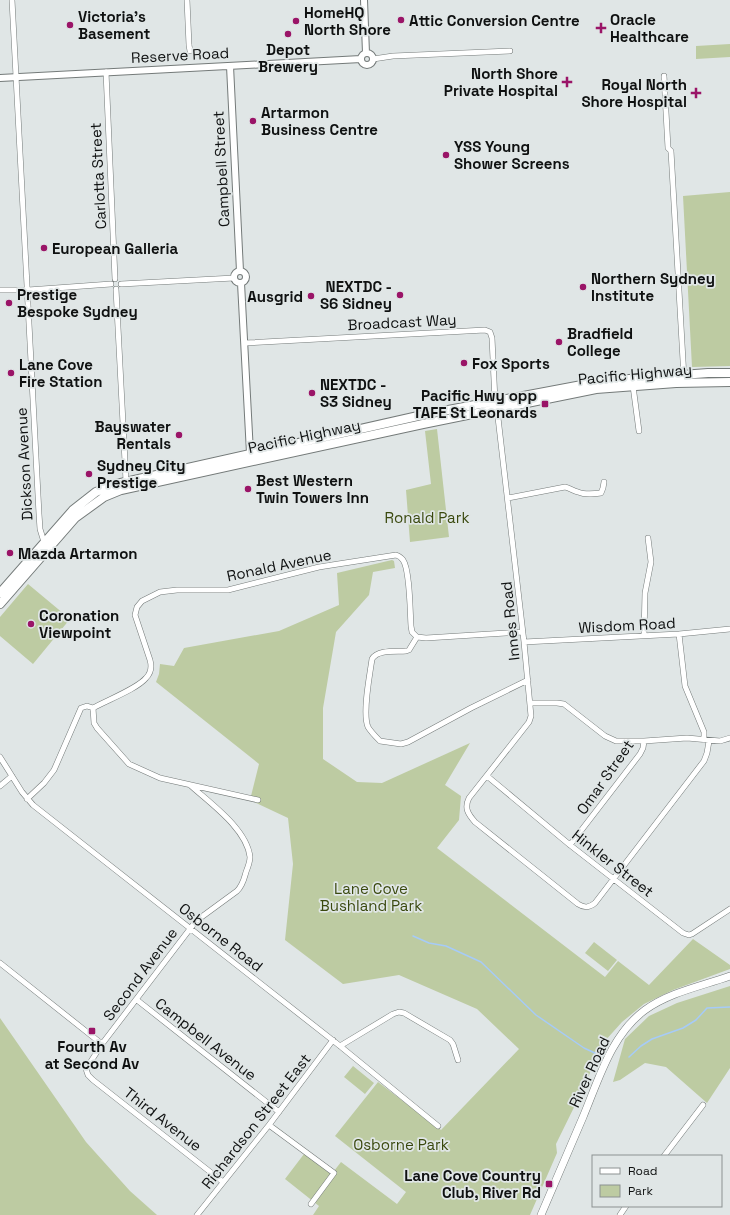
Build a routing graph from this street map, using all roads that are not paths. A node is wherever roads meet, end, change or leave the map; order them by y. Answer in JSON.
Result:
{"nodes":[{"id":1,"x":12,"y":0,"type":"edge"},
{"id":2,"x":187,"y":0,"type":"edge"},
{"id":3,"x":364,"y":0,"type":"edge"},
{"id":4,"x":190,"y":51,"type":"dead end"},
{"id":5,"x":510,"y":51,"type":"dead end"},
{"id":6,"x":366,"y":53,"type":"junction"},
{"id":7,"x":362,"y":59,"type":"junction"},
{"id":8,"x":373,"y":59,"type":"junction"},
{"id":9,"x":230,"y":66,"type":"junction"},
{"id":10,"x":106,"y":72,"type":"junction"},
{"id":11,"x":664,"y":76,"type":"dead end"},
{"id":12,"x":16,"y":77,"type":"junction"},
{"id":13,"x":0,"y":78,"type":"edge"},
{"id":14,"x":240,"y":271,"type":"junction"},
{"id":15,"x":234,"y":278,"type":"junction"},
{"id":16,"x":115,"y":279,"type":"junction"},
{"id":17,"x":241,"y":283,"type":"junction"},
{"id":18,"x":111,"y":284,"type":"junction"},
{"id":19,"x":121,"y":284,"type":"junction"},
{"id":20,"x":116,"y":289,"type":"junction"},
{"id":21,"x":0,"y":290,"type":"edge"},
{"id":22,"x":28,"y":290,"type":"junction"},
{"id":23,"x":245,"y":343,"type":"junction"},
{"id":24,"x":730,"y":373,"type":"edge"},
{"id":25,"x":684,"y":379,"type":"junction"},
{"id":26,"x":730,"y":382,"type":"edge"},
{"id":27,"x":633,"y":386,"type":"junction"},
{"id":28,"x":496,"y":405,"type":"junction"},
{"id":29,"x":639,"y":431,"type":"dead end"},
{"id":30,"x":250,"y":453,"type":"junction"},
{"id":31,"x":251,"y":462,"type":"junction"},
{"id":32,"x":126,"y":481,"type":"junction"},
{"id":33,"x":604,"y":482,"type":"dead end"},
{"id":34,"x":508,"y":498,"type":"junction"},
{"id":35,"x":648,"y":538,"type":"dead end"},
{"id":36,"x":44,"y":542,"type":"junction"},
{"id":37,"x":0,"y":593,"type":"edge"},
{"id":38,"x":0,"y":604,"type":"edge"},
{"id":39,"x":730,"y":628,"type":"edge"},
{"id":40,"x":523,"y":632,"type":"junction"},
{"id":41,"x":680,"y":634,"type":"junction"},
{"id":42,"x":644,"y":635,"type":"junction"},
{"id":43,"x":417,"y":637,"type":"junction"},
{"id":44,"x":524,"y":642,"type":"junction"},
{"id":45,"x":528,"y":680,"type":"junction"},
{"id":46,"x":531,"y":702,"type":"junction"},
{"id":47,"x":93,"y":708,"type":"junction"},
{"id":48,"x":730,"y":738,"type":"edge"},
{"id":49,"x":706,"y":740,"type":"junction"},
{"id":50,"x":644,"y":741,"type":"junction"},
{"id":51,"x":0,"y":757,"type":"edge"},
{"id":52,"x":12,"y":776,"type":"junction"},
{"id":53,"x":486,"y":776,"type":"junction"},
{"id":54,"x":190,"y":785,"type":"junction"},
{"id":55,"x":0,"y":786,"type":"edge"},
{"id":56,"x":27,"y":799,"type":"junction"},
{"id":57,"x":258,"y":800,"type":"dead end"},
{"id":58,"x":570,"y":845,"type":"junction"},
{"id":59,"x":614,"y":879,"type":"junction"},
{"id":60,"x":730,"y":909,"type":"edge"},
{"id":61,"x":190,"y":928,"type":"junction"},
{"id":62,"x":0,"y":964,"type":"edge"},
{"id":63,"x":730,"y":976,"type":"edge"},
{"id":64,"x":137,"y":1000,"type":"junction"},
{"id":65,"x":333,"y":1040,"type":"junction"},
{"id":66,"x":102,"y":1044,"type":"junction"},
{"id":67,"x":340,"y":1046,"type":"junction"},
{"id":68,"x":458,"y":1060,"type":"dead end"},
{"id":69,"x":88,"y":1075,"type":"joint"},
{"id":70,"x":703,"y":1105,"type":"dead end"},
{"id":71,"x":279,"y":1112,"type":"junction"},
{"id":72,"x":269,"y":1125,"type":"junction"},
{"id":73,"x":438,"y":1126,"type":"dead end"},
{"id":74,"x":665,"y":1155,"type":"edge"},
{"id":75,"x":223,"y":1182,"type":"junction"},
{"id":76,"x":311,"y":1204,"type":"dead end"},
{"id":77,"x":197,"y":1215,"type":"edge"},
{"id":78,"x":541,"y":1215,"type":"edge"}],
"edges":[{"from":1,"to":12,"type":"street","name":"Dickson Avenue"},
{"from":2,"to":4,"type":"street"},
{"from":3,"to":6,"type":"street"},
{"from":5,"to":8,"type":"street"},
{"from":6,"to":7,"type":"street"},
{"from":6,"to":8,"type":"street"},
{"from":7,"to":8,"type":"street"},
{"from":7,"to":9,"type":"street","name":"Reserve Road"},
{"from":9,"to":10,"type":"street","name":"Reserve Road"},
{"from":9,"to":14,"type":"street","name":"Campbell Street"},
{"from":10,"to":12,"type":"street","name":"Reserve Road"},
{"from":10,"to":16,"type":"street","name":"Carlotta Street"},
{"from":11,"to":25,"type":"street"},
{"from":12,"to":13,"type":"street","name":"Reserve Road"},
{"from":12,"to":22,"type":"street","name":"Dickson Avenue"},
{"from":14,"to":15,"type":"street"},
{"from":14,"to":17,"type":"street"},
{"from":15,"to":17,"type":"street"},
{"from":15,"to":19,"type":"street"},
{"from":16,"to":18,"type":"street"},
{"from":16,"to":19,"type":"street"},
{"from":17,"to":23,"type":"street"},
{"from":18,"to":20,"type":"street"},
{"from":18,"to":22,"type":"street"},
{"from":19,"to":20,"type":"street"},
{"from":20,"to":32,"type":"street"},
{"from":21,"to":22,"type":"street"},
{"from":22,"to":36,"type":"street","name":"Dickson Avenue"},
{"from":23,"to":28,"type":"street","name":"Broadcast Way"},
{"from":23,"to":30,"type":"street"},
{"from":24,"to":25,"type":"main road","name":"Pacific Highway"},
{"from":25,"to":26,"type":"main road","name":"Pacific Highway"},
{"from":25,"to":27,"type":"main road","name":"Pacific Highway"},
{"from":25,"to":28,"type":"main road","name":"Pacific Highway"},
{"from":27,"to":28,"type":"main road","name":"Pacific Highway"},
{"from":27,"to":29,"type":"street"},
{"from":28,"to":30,"type":"main road","name":"Pacific Highway"},
{"from":28,"to":31,"type":"main road","name":"Pacific Highway"},
{"from":28,"to":34,"type":"street","name":"Innes Road"},
{"from":30,"to":31,"type":"main road"},
{"from":30,"to":32,"type":"main road","name":"Pacific Highway"},
{"from":31,"to":38,"type":"main road","name":"Pacific Highway"},
{"from":32,"to":36,"type":"main road","name":"Pacific Highway"},
{"from":33,"to":34,"type":"street"},
{"from":34,"to":40,"type":"street","name":"Innes Road"},
{"from":35,"to":42,"type":"street"},
{"from":36,"to":37,"type":"main road","name":"Pacific Highway"},
{"from":39,"to":41,"type":"street","name":"Wisdom Road"},
{"from":40,"to":43,"type":"street"},
{"from":40,"to":44,"type":"street","name":"Innes Road"},
{"from":41,"to":42,"type":"street","name":"Wisdom Road"},
{"from":41,"to":49,"type":"street"},
{"from":42,"to":44,"type":"street","name":"Wisdom Road"},
{"from":43,"to":45,"type":"street"},
{"from":43,"to":47,"type":"street","name":"Ronald Avenue"},
{"from":44,"to":45,"type":"street","name":"Innes Road"},
{"from":45,"to":46,"type":"street","name":"Innes Road"},
{"from":46,"to":50,"type":"street"},
{"from":46,"to":53,"type":"street","name":"Innes Road"},
{"from":47,"to":54,"type":"street"},
{"from":47,"to":56,"type":"street","name":"Ronald Avenue"},
{"from":48,"to":49,"type":"street"},
{"from":49,"to":50,"type":"street"},
{"from":49,"to":59,"type":"street"},
{"from":50,"to":58,"type":"street","name":"Omar Street"},
{"from":51,"to":52,"type":"street","name":"Osborne Road"},
{"from":52,"to":55,"type":"street"},
{"from":52,"to":56,"type":"street","name":"Osborne Road"},
{"from":53,"to":58,"type":"street","name":"Hinkler Street"},
{"from":53,"to":59,"type":"street","name":"Innes Road"},
{"from":54,"to":57,"type":"street"},
{"from":54,"to":61,"type":"street","name":"Second Avenue"},
{"from":56,"to":61,"type":"street","name":"Osborne Road"},
{"from":58,"to":59,"type":"street","name":"Hinkler Street"},
{"from":59,"to":60,"type":"street","name":"Hinkler Street"},
{"from":61,"to":64,"type":"street","name":"Second Avenue"},
{"from":61,"to":65,"type":"street","name":"Osborne Road"},
{"from":62,"to":66,"type":"street"},
{"from":63,"to":78,"type":"main road","name":"River Road"},
{"from":64,"to":66,"type":"street","name":"Second Avenue"},
{"from":64,"to":71,"type":"street","name":"Campbell Avenue"},
{"from":65,"to":67,"type":"street","name":"Osborne Road"},
{"from":65,"to":71,"type":"street","name":"Richardson Street East"},
{"from":66,"to":69,"type":"street","name":"Second Avenue"},
{"from":67,"to":68,"type":"street"},
{"from":67,"to":73,"type":"street","name":"Osborne Road"},
{"from":69,"to":75,"type":"street","name":"Third Avenue"},
{"from":70,"to":74,"type":"street"},
{"from":71,"to":72,"type":"street","name":"Richardson Street East"},
{"from":72,"to":75,"type":"street","name":"Richardson Street East"},
{"from":72,"to":76,"type":"street"},
{"from":75,"to":77,"type":"street","name":"Richardson Street East"}]}
